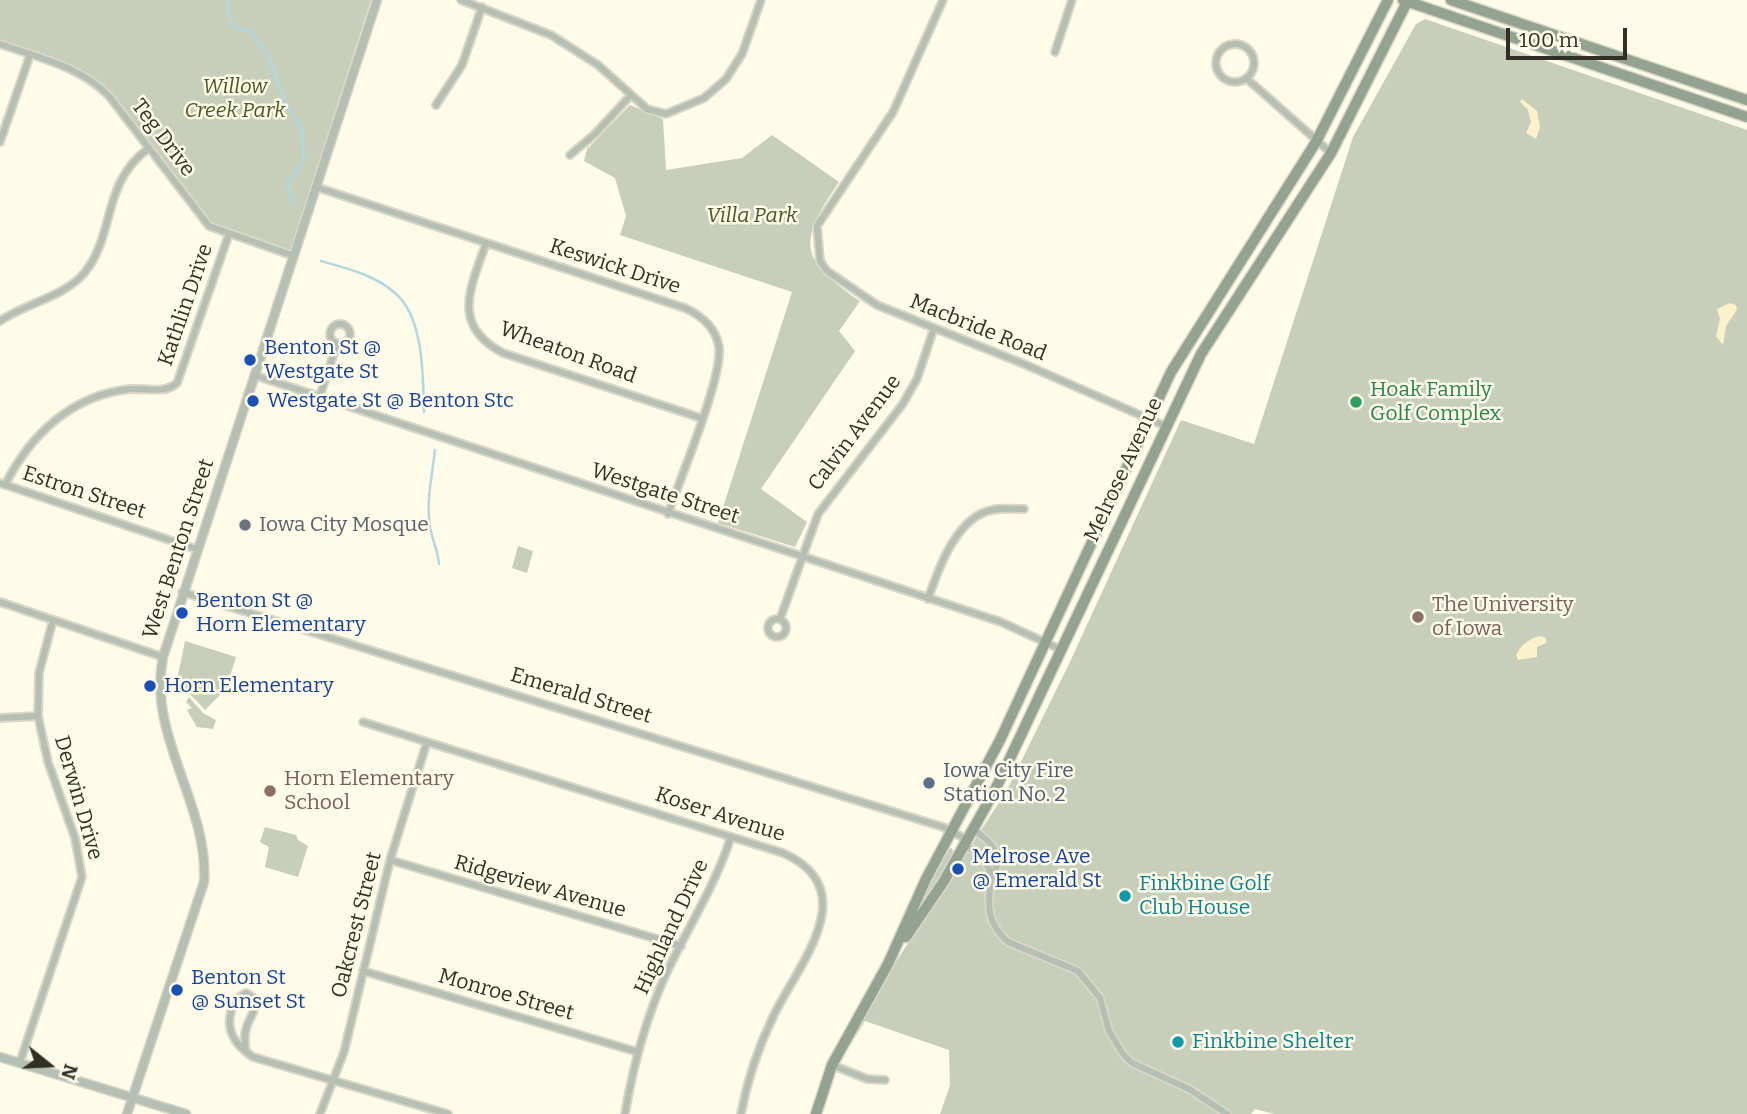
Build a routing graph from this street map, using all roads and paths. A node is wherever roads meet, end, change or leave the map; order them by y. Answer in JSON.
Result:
{"nodes":[{"id":1,"x":377,"y":0,"type":"edge"},
{"id":2,"x":461,"y":0,"type":"edge"},
{"id":3,"x":761,"y":0,"type":"edge"},
{"id":4,"x":943,"y":0,"type":"edge"},
{"id":5,"x":1072,"y":0,"type":"edge"},
{"id":6,"x":1388,"y":0,"type":"edge"},
{"id":7,"x":1451,"y":0,"type":"edge"},
{"id":8,"x":1406,"y":1,"type":"edge"},
{"id":9,"x":482,"y":7,"type":"junction"},
{"id":10,"x":0,"y":44,"type":"edge"},
{"id":11,"x":1055,"y":52,"type":"dead end"},
{"id":12,"x":30,"y":55,"type":"junction"},
{"id":13,"x":1246,"y":78,"type":"junction"},
{"id":14,"x":631,"y":95,"type":"junction"},
{"id":15,"x":1747,"y":100,"type":"edge"},
{"id":16,"x":436,"y":105,"type":"dead end"},
{"id":17,"x":1747,"y":117,"type":"edge"},
{"id":18,"x":0,"y":142,"type":"edge"},
{"id":19,"x":1316,"y":142,"type":"junction"},
{"id":20,"x":149,"y":148,"type":"junction"},
{"id":21,"x":1331,"y":153,"type":"junction"},
{"id":22,"x":570,"y":155,"type":"dead end"},
{"id":23,"x":316,"y":187,"type":"junction"},
{"id":24,"x":229,"y":234,"type":"junction"},
{"id":25,"x":486,"y":243,"type":"junction"},
{"id":26,"x":294,"y":256,"type":"junction"},
{"id":27,"x":0,"y":321,"type":"edge"},
{"id":28,"x":934,"y":328,"type":"junction"},
{"id":29,"x":337,"y":344,"type":"dead end"},
{"id":30,"x":254,"y":375,"type":"junction"},
{"id":31,"x":320,"y":396,"type":"junction"},
{"id":32,"x":701,"y":418,"type":"junction"},
{"id":33,"x":1148,"y":419,"type":"junction"},
{"id":34,"x":1165,"y":426,"type":"junction"},
{"id":35,"x":2,"y":484,"type":"edge"},
{"id":36,"x":1024,"y":509,"type":"dead end"},
{"id":37,"x":668,"y":514,"type":"junction"},
{"id":38,"x":196,"y":549,"type":"junction"},
{"id":39,"x":801,"y":557,"type":"junction"},
{"id":40,"x":182,"y":592,"type":"junction"},
{"id":41,"x":928,"y":599,"type":"junction"},
{"id":42,"x":0,"y":602,"type":"edge"},
{"id":43,"x":780,"y":619,"type":"dead end"},
{"id":44,"x":53,"y":620,"type":"junction"},
{"id":45,"x":1046,"y":643,"type":"junction"},
{"id":46,"x":1062,"y":650,"type":"junction"},
{"id":47,"x":163,"y":657,"type":"junction"},
{"id":48,"x":38,"y":716,"type":"junction"},
{"id":49,"x":0,"y":718,"type":"edge"},
{"id":50,"x":363,"y":722,"type":"dead end"},
{"id":51,"x":427,"y":742,"type":"junction"},
{"id":52,"x":952,"y":832,"type":"junction"},
{"id":53,"x":731,"y":837,"type":"junction"},
{"id":54,"x":969,"y":838,"type":"junction"},
{"id":55,"x":390,"y":860,"type":"junction"},
{"id":56,"x":991,"y":880,"type":"junction"},
{"id":57,"x":681,"y":946,"type":"junction"},
{"id":58,"x":888,"y":964,"type":"junction"},
{"id":59,"x":363,"y":971,"type":"junction"},
{"id":60,"x":246,"y":1052,"type":"junction"},
{"id":61,"x":639,"y":1052,"type":"junction"},
{"id":62,"x":0,"y":1056,"type":"edge"},
{"id":63,"x":20,"y":1062,"type":"junction"},
{"id":64,"x":832,"y":1065,"type":"junction"},
{"id":65,"x":885,"y":1080,"type":"dead end"},
{"id":66,"x":335,"y":1081,"type":"junction"},
{"id":67,"x":132,"y":1097,"type":"junction"},
{"id":68,"x":127,"y":1114,"type":"edge"},
{"id":69,"x":186,"y":1114,"type":"edge"},
{"id":70,"x":320,"y":1114,"type":"edge"},
{"id":71,"x":447,"y":1114,"type":"edge"},
{"id":72,"x":625,"y":1114,"type":"edge"},
{"id":73,"x":741,"y":1114,"type":"edge"},
{"id":74,"x":816,"y":1114,"type":"edge"},
{"id":75,"x":1227,"y":1114,"type":"edge"}],
"edges":[{"from":1,"to":23,"type":"street","name":"West Benton Street"},
{"from":2,"to":9,"type":"street"},
{"from":3,"to":14,"type":"street"},
{"from":4,"to":28,"type":"street","name":"Macbride Road"},
{"from":5,"to":11,"type":"street"},
{"from":6,"to":19,"type":"main road","name":"Melrose Avenue"},
{"from":7,"to":15,"type":"main road"},
{"from":8,"to":17,"type":"main road"},
{"from":8,"to":21,"type":"main road","name":"Melrose Avenue"},
{"from":9,"to":14,"type":"street"},
{"from":9,"to":16,"type":"street"},
{"from":10,"to":12,"type":"street","name":"Teg Drive"},
{"from":12,"to":18,"type":"street"},
{"from":12,"to":20,"type":"street","name":"Teg Drive"},
{"from":13,"to":13,"type":"street"},
{"from":13,"to":19,"type":"street"},
{"from":14,"to":22,"type":"street"},
{"from":19,"to":21,"type":"street"},
{"from":19,"to":33,"type":"main road","name":"Melrose Avenue"},
{"from":20,"to":24,"type":"street","name":"Teg Drive"},
{"from":20,"to":27,"type":"street"},
{"from":21,"to":34,"type":"main road","name":"Melrose Avenue"},
{"from":23,"to":25,"type":"street","name":"Keswick Drive"},
{"from":23,"to":26,"type":"street","name":"West Benton Street"},
{"from":24,"to":26,"type":"street","name":"Teg Drive"},
{"from":24,"to":35,"type":"street","name":"Kathlin Drive"},
{"from":25,"to":32,"type":"street","name":"Wheaton Road"},
{"from":25,"to":32,"type":"street","name":"Keswick Drive"},
{"from":26,"to":30,"type":"street","name":"West Benton Street"},
{"from":28,"to":33,"type":"street","name":"Macbride Road"},
{"from":28,"to":39,"type":"street","name":"Calvin Avenue"},
{"from":29,"to":31,"type":"street"},
{"from":30,"to":31,"type":"street","name":"Westgate Street"},
{"from":30,"to":38,"type":"street","name":"West Benton Street"},
{"from":31,"to":37,"type":"street","name":"Westgate Street"},
{"from":32,"to":37,"type":"street","name":"Keswick Drive"},
{"from":33,"to":34,"type":"street","name":"Macbride Road"},
{"from":33,"to":45,"type":"main road","name":"Melrose Avenue"},
{"from":34,"to":46,"type":"main road","name":"Melrose Avenue"},
{"from":35,"to":38,"type":"street","name":"Estron Street"},
{"from":36,"to":41,"type":"street"},
{"from":37,"to":39,"type":"street","name":"Westgate Street"},
{"from":38,"to":40,"type":"street","name":"West Benton Street"},
{"from":39,"to":41,"type":"street","name":"Westgate Street"},
{"from":39,"to":43,"type":"street","name":"Calvin Avenue"},
{"from":40,"to":47,"type":"street","name":"West Benton Street"},
{"from":40,"to":52,"type":"street","name":"Emerald Street"},
{"from":41,"to":45,"type":"street","name":"Westgate Street"},
{"from":42,"to":44,"type":"street"},
{"from":44,"to":47,"type":"street"},
{"from":44,"to":48,"type":"street","name":"Derwin Drive"},
{"from":45,"to":46,"type":"street","name":"Westgate Street"},
{"from":45,"to":52,"type":"main road","name":"Melrose Avenue"},
{"from":46,"to":54,"type":"main road","name":"Melrose Avenue"},
{"from":47,"to":67,"type":"street","name":"West Benton Street"},
{"from":48,"to":49,"type":"street"},
{"from":48,"to":63,"type":"street","name":"Derwin Drive"},
{"from":50,"to":51,"type":"street","name":"Koser Avenue"},
{"from":51,"to":53,"type":"street","name":"Koser Avenue"},
{"from":51,"to":55,"type":"street","name":"Oakcrest Street"},
{"from":52,"to":54,"type":"street","name":"Emerald Street"},
{"from":52,"to":58,"type":"main road","name":"Melrose Avenue"},
{"from":53,"to":57,"type":"street","name":"Highland Drive"},
{"from":53,"to":73,"type":"street","name":"Koser Avenue"},
{"from":54,"to":56,"type":"street"},
{"from":54,"to":56,"type":"street"},
{"from":54,"to":58,"type":"main road","name":"Melrose Avenue"},
{"from":55,"to":57,"type":"street","name":"Ridgeview Avenue"},
{"from":55,"to":59,"type":"street","name":"Oakcrest Street"},
{"from":56,"to":75,"type":"street"},
{"from":57,"to":61,"type":"street","name":"Highland Drive"},
{"from":58,"to":64,"type":"main road","name":"Melrose Avenue"},
{"from":59,"to":61,"type":"street","name":"Monroe Street"},
{"from":59,"to":66,"type":"street","name":"Oakcrest Street"},
{"from":60,"to":60,"type":"street"},
{"from":60,"to":66,"type":"street"},
{"from":61,"to":72,"type":"street","name":"Highland Drive"},
{"from":62,"to":63,"type":"street"},
{"from":63,"to":67,"type":"street"},
{"from":64,"to":65,"type":"street"},
{"from":64,"to":74,"type":"main road","name":"Melrose Avenue"},
{"from":66,"to":70,"type":"street","name":"Oakcrest Street"},
{"from":66,"to":71,"type":"street"},
{"from":67,"to":68,"type":"street","name":"West Benton Street"},
{"from":67,"to":69,"type":"street"}]}
